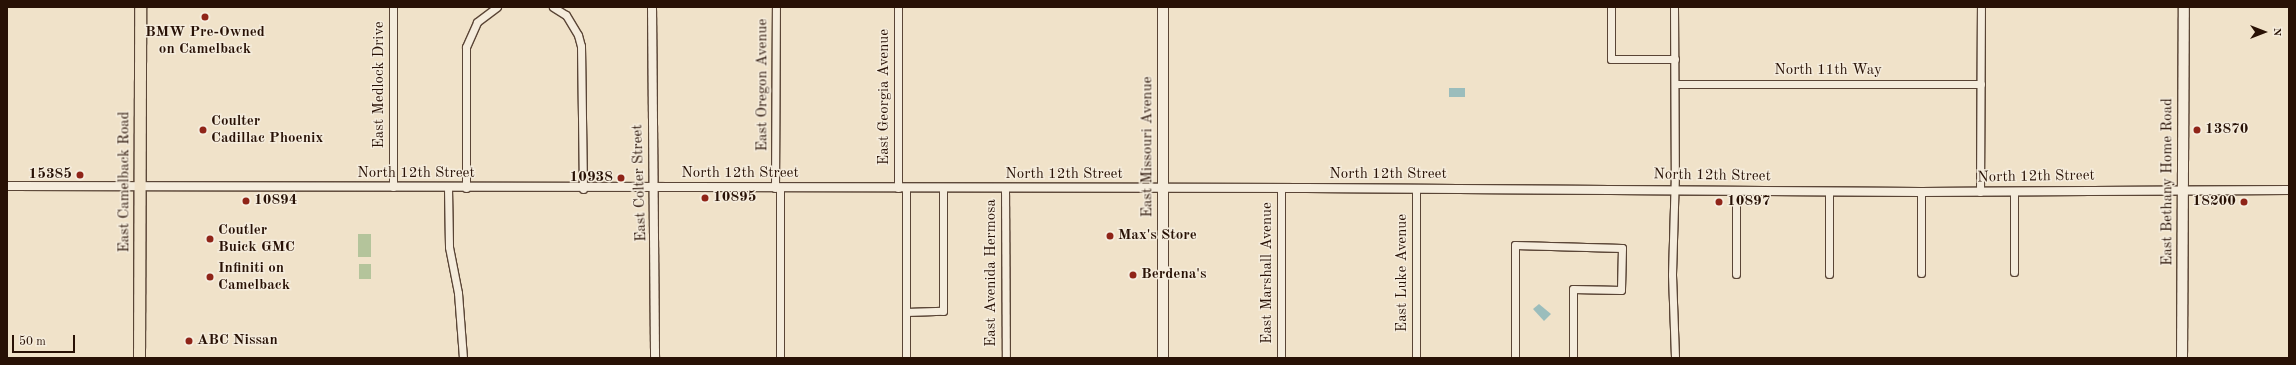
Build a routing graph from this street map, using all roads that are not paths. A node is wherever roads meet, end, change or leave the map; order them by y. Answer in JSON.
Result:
{"nodes":[{"id":1,"x":140,"y":7,"type":"edge"},
{"id":2,"x":393,"y":7,"type":"edge"},
{"id":3,"x":497,"y":7,"type":"edge"},
{"id":4,"x":553,"y":7,"type":"edge"},
{"id":5,"x":652,"y":7,"type":"edge"},
{"id":6,"x":776,"y":7,"type":"edge"},
{"id":7,"x":898,"y":7,"type":"edge"},
{"id":8,"x":1163,"y":7,"type":"edge"},
{"id":9,"x":1611,"y":7,"type":"edge"},
{"id":10,"x":1674,"y":7,"type":"edge"},
{"id":11,"x":1981,"y":7,"type":"edge"},
{"id":12,"x":2184,"y":7,"type":"edge"},
{"id":13,"x":1675,"y":59,"type":"junction"},
{"id":14,"x":1675,"y":84,"type":"junction"},
{"id":15,"x":1981,"y":84,"type":"junction"},
{"id":16,"x":7,"y":186,"type":"edge"},
{"id":17,"x":140,"y":186,"type":"junction"},
{"id":18,"x":393,"y":187,"type":"junction"},
{"id":19,"x":448,"y":188,"type":"junction"},
{"id":20,"x":466,"y":188,"type":"junction"},
{"id":21,"x":654,"y":188,"type":"junction"},
{"id":22,"x":778,"y":188,"type":"junction"},
{"id":23,"x":902,"y":188,"type":"junction"},
{"id":24,"x":943,"y":188,"type":"junction"},
{"id":25,"x":1005,"y":188,"type":"junction"},
{"id":26,"x":583,"y":189,"type":"junction"},
{"id":27,"x":1163,"y":189,"type":"junction"},
{"id":28,"x":1281,"y":189,"type":"junction"},
{"id":29,"x":1416,"y":189,"type":"junction"},
{"id":30,"x":1674,"y":190,"type":"junction"},
{"id":31,"x":2184,"y":190,"type":"junction"},
{"id":32,"x":2289,"y":190,"type":"edge"},
{"id":33,"x":1736,"y":191,"type":"junction"},
{"id":34,"x":1829,"y":192,"type":"junction"},
{"id":35,"x":1921,"y":192,"type":"junction"},
{"id":36,"x":1980,"y":192,"type":"junction"},
{"id":37,"x":2014,"y":192,"type":"junction"},
{"id":38,"x":2014,"y":272,"type":"dead end"},
{"id":39,"x":1921,"y":273,"type":"dead end"},
{"id":40,"x":1736,"y":274,"type":"dead end"},
{"id":41,"x":1829,"y":274,"type":"dead end"},
{"id":42,"x":906,"y":312,"type":"junction"},
{"id":43,"x":140,"y":358,"type":"edge"},
{"id":44,"x":463,"y":358,"type":"edge"},
{"id":45,"x":656,"y":358,"type":"edge"},
{"id":46,"x":780,"y":358,"type":"edge"},
{"id":47,"x":906,"y":358,"type":"edge"},
{"id":48,"x":1006,"y":358,"type":"edge"},
{"id":49,"x":1163,"y":358,"type":"edge"},
{"id":50,"x":1281,"y":358,"type":"edge"},
{"id":51,"x":1416,"y":358,"type":"edge"},
{"id":52,"x":1515,"y":358,"type":"edge"},
{"id":53,"x":1573,"y":358,"type":"edge"},
{"id":54,"x":1674,"y":358,"type":"edge"},
{"id":55,"x":2182,"y":358,"type":"edge"}],
"edges":[{"from":1,"to":17,"type":"main road","name":"East Camelback Road"},
{"from":2,"to":18,"type":"street","name":"East Medlock Drive"},
{"from":3,"to":20,"type":"street"},
{"from":4,"to":26,"type":"street"},
{"from":5,"to":21,"type":"street","name":"East Colter Street"},
{"from":6,"to":22,"type":"street","name":"East Oregon Avenue"},
{"from":7,"to":23,"type":"street","name":"East Georgia Avenue"},
{"from":8,"to":27,"type":"main road","name":"East Missouri Avenue"},
{"from":9,"to":13,"type":"street"},
{"from":10,"to":13,"type":"street"},
{"from":11,"to":15,"type":"street"},
{"from":12,"to":31,"type":"main road","name":"East Bethany Home Road"},
{"from":13,"to":14,"type":"street"},
{"from":14,"to":15,"type":"street","name":"North 11th Way"},
{"from":14,"to":30,"type":"street"},
{"from":15,"to":36,"type":"street"},
{"from":16,"to":17,"type":"street","name":"North 12th Street"},
{"from":17,"to":18,"type":"street","name":"North 12th Street"},
{"from":17,"to":43,"type":"main road","name":"East Camelback Road"},
{"from":18,"to":19,"type":"street","name":"North 12th Street"},
{"from":19,"to":20,"type":"street","name":"North 12th Street"},
{"from":19,"to":44,"type":"street"},
{"from":20,"to":26,"type":"street","name":"North 12th Street"},
{"from":21,"to":22,"type":"street","name":"North 12th Street"},
{"from":21,"to":26,"type":"street","name":"North 12th Street"},
{"from":21,"to":45,"type":"street","name":"East Colter Street"},
{"from":22,"to":23,"type":"street","name":"North 12th Street"},
{"from":22,"to":46,"type":"street","name":"East Oregon Avenue"},
{"from":23,"to":24,"type":"street","name":"North 12th Street"},
{"from":23,"to":42,"type":"street","name":"East Georgia Avenue"},
{"from":24,"to":25,"type":"street","name":"North 12th Street"},
{"from":24,"to":42,"type":"street"},
{"from":25,"to":27,"type":"street","name":"North 12th Street"},
{"from":25,"to":48,"type":"street","name":"East Avenida Hermosa"},
{"from":27,"to":28,"type":"street","name":"North 12th Street"},
{"from":27,"to":49,"type":"main road","name":"East Missouri Avenue"},
{"from":28,"to":29,"type":"street","name":"North 12th Street"},
{"from":28,"to":50,"type":"street","name":"East Marshall Avenue"},
{"from":29,"to":30,"type":"street","name":"North 12th Street"},
{"from":29,"to":51,"type":"street","name":"East Luke Avenue"},
{"from":30,"to":33,"type":"street","name":"North 12th Street"},
{"from":30,"to":54,"type":"street"},
{"from":31,"to":32,"type":"street","name":"North 12th Street"},
{"from":31,"to":37,"type":"street","name":"North 12th Street"},
{"from":31,"to":55,"type":"main road","name":"East Bethany Home Road"},
{"from":33,"to":34,"type":"street","name":"North 12th Street"},
{"from":33,"to":40,"type":"street"},
{"from":34,"to":35,"type":"street","name":"North 12th Street"},
{"from":34,"to":41,"type":"street"},
{"from":35,"to":36,"type":"street","name":"North 12th Street"},
{"from":35,"to":39,"type":"street"},
{"from":36,"to":37,"type":"street","name":"North 12th Street"},
{"from":37,"to":38,"type":"street"},
{"from":42,"to":47,"type":"street","name":"East Georgia Avenue"},
{"from":52,"to":53,"type":"street"}]}
